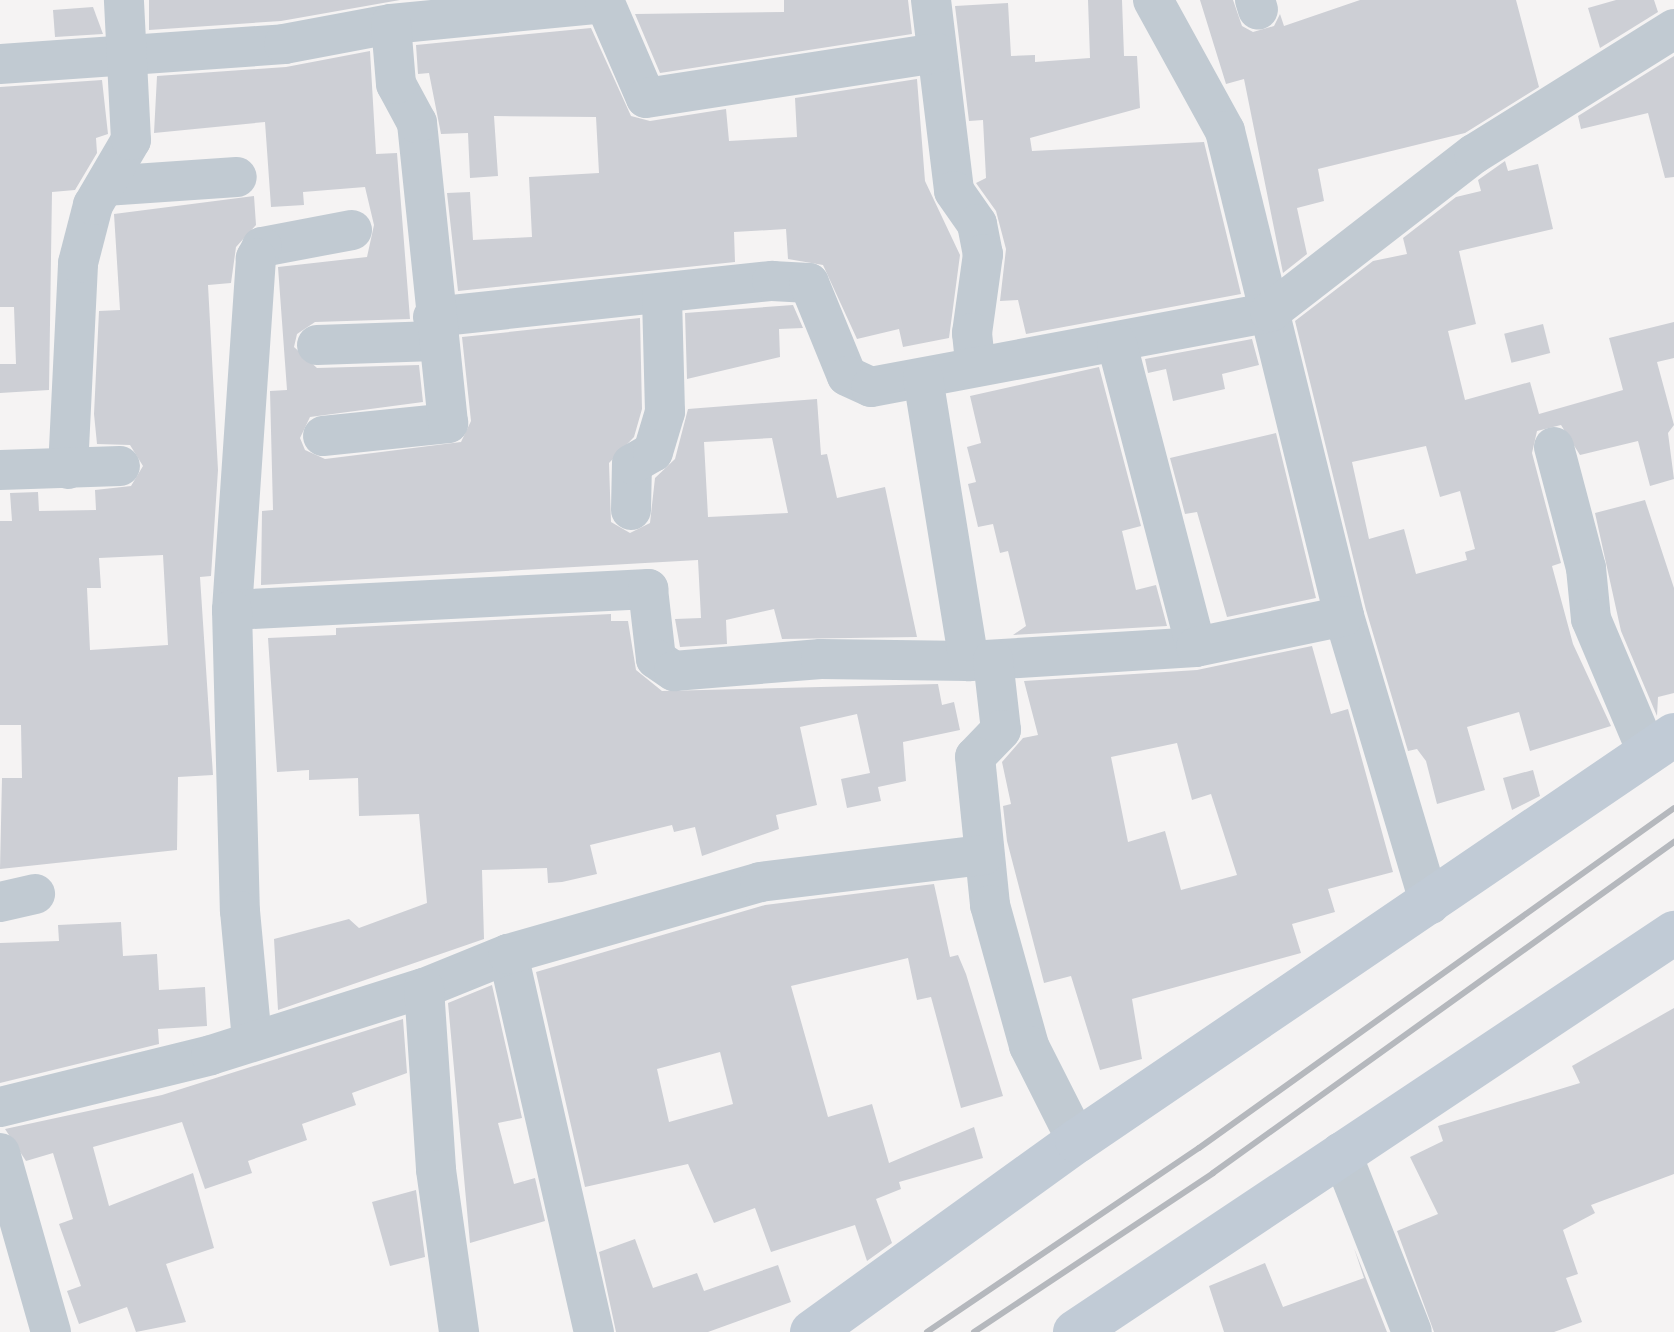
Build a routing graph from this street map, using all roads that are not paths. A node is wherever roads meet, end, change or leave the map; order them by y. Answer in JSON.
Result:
{"nodes":[{"id":1,"x":124,"y":0,"type":"edge"},
{"id":2,"x":931,"y":0,"type":"edge"},
{"id":3,"x":1153,"y":0,"type":"edge"},
{"id":4,"x":604,"y":1,"type":"edge"},
{"id":5,"x":391,"y":24,"type":"junction"},
{"id":6,"x":1674,"y":29,"type":"edge"},
{"id":7,"x":937,"y":53,"type":"junction"},
{"id":8,"x":130,"y":54,"type":"junction"},
{"id":9,"x":0,"y":64,"type":"edge"},
{"id":10,"x":237,"y":177,"type":"dead end"},
{"id":11,"x":105,"y":186,"type":"junction"},
{"id":12,"x":352,"y":230,"type":"dead end"},
{"id":13,"x":662,"y":296,"type":"junction"},
{"id":14,"x":1270,"y":312,"type":"junction"},
{"id":15,"x":434,"y":329,"type":"junction"},
{"id":16,"x":1117,"y":344,"type":"junction"},
{"id":17,"x":317,"y":345,"type":"dead end"},
{"id":18,"x":975,"y":364,"type":"junction"},
{"id":19,"x":923,"y":378,"type":"junction"},
{"id":20,"x":323,"y":436,"type":"dead end"},
{"id":21,"x":1554,"y":447,"type":"dead end"},
{"id":22,"x":120,"y":466,"type":"dead end"},
{"id":23,"x":68,"y":469,"type":"junction"},
{"id":24,"x":0,"y":470,"type":"edge"},
{"id":25,"x":631,"y":510,"type":"dead end"},
{"id":26,"x":232,"y":610,"type":"junction"},
{"id":27,"x":1344,"y":616,"type":"junction"},
{"id":28,"x":1196,"y":647,"type":"junction"},
{"id":29,"x":981,"y":660,"type":"junction"},
{"id":30,"x":1661,"y":745,"type":"edge"},
{"id":31,"x":983,"y":855,"type":"junction"},
{"id":32,"x":1430,"y":904,"type":"junction"},
{"id":33,"x":1674,"y":933,"type":"edge"},
{"id":34,"x":508,"y":954,"type":"junction"},
{"id":35,"x":424,"y":988,"type":"junction"},
{"id":36,"x":252,"y":1041,"type":"junction"},
{"id":37,"x":0,"y":1107,"type":"edge"},
{"id":38,"x":1077,"y":1141,"type":"junction"},
{"id":39,"x":1341,"y":1152,"type":"junction"},
{"id":40,"x":0,"y":1153,"type":"edge"},
{"id":41,"x":51,"y":1332,"type":"edge"},
{"id":42,"x":459,"y":1332,"type":"edge"},
{"id":43,"x":594,"y":1332,"type":"edge"},
{"id":44,"x":812,"y":1332,"type":"edge"},
{"id":45,"x":1075,"y":1332,"type":"edge"},
{"id":46,"x":1412,"y":1332,"type":"edge"}],
"edges":[{"from":1,"to":8,"type":"street"},
{"from":2,"to":7,"type":"street"},
{"from":3,"to":14,"type":"street"},
{"from":4,"to":5,"type":"street"},
{"from":4,"to":7,"type":"street"},
{"from":5,"to":8,"type":"street"},
{"from":5,"to":15,"type":"street"},
{"from":6,"to":14,"type":"street"},
{"from":7,"to":18,"type":"street"},
{"from":8,"to":9,"type":"street"},
{"from":8,"to":11,"type":"street"},
{"from":10,"to":11,"type":"street"},
{"from":11,"to":23,"type":"street"},
{"from":12,"to":26,"type":"street"},
{"from":13,"to":15,"type":"street"},
{"from":13,"to":19,"type":"street"},
{"from":13,"to":25,"type":"street"},
{"from":14,"to":16,"type":"street"},
{"from":14,"to":27,"type":"street"},
{"from":15,"to":17,"type":"street"},
{"from":15,"to":20,"type":"street"},
{"from":16,"to":18,"type":"street"},
{"from":16,"to":28,"type":"street"},
{"from":18,"to":19,"type":"street"},
{"from":19,"to":29,"type":"street"},
{"from":21,"to":30,"type":"street"},
{"from":22,"to":23,"type":"street"},
{"from":23,"to":24,"type":"street"},
{"from":26,"to":29,"type":"street"},
{"from":26,"to":36,"type":"street"},
{"from":27,"to":28,"type":"street"},
{"from":27,"to":32,"type":"street"},
{"from":28,"to":29,"type":"street"},
{"from":29,"to":31,"type":"street"},
{"from":30,"to":32,"type":"main road"},
{"from":31,"to":34,"type":"street"},
{"from":31,"to":38,"type":"street"},
{"from":32,"to":38,"type":"main road"},
{"from":33,"to":39,"type":"main road"},
{"from":34,"to":35,"type":"street"},
{"from":34,"to":43,"type":"street"},
{"from":35,"to":36,"type":"street"},
{"from":35,"to":42,"type":"street"},
{"from":36,"to":37,"type":"street"},
{"from":38,"to":44,"type":"main road"},
{"from":39,"to":45,"type":"main road"},
{"from":39,"to":46,"type":"street"},
{"from":40,"to":41,"type":"street"}]}
